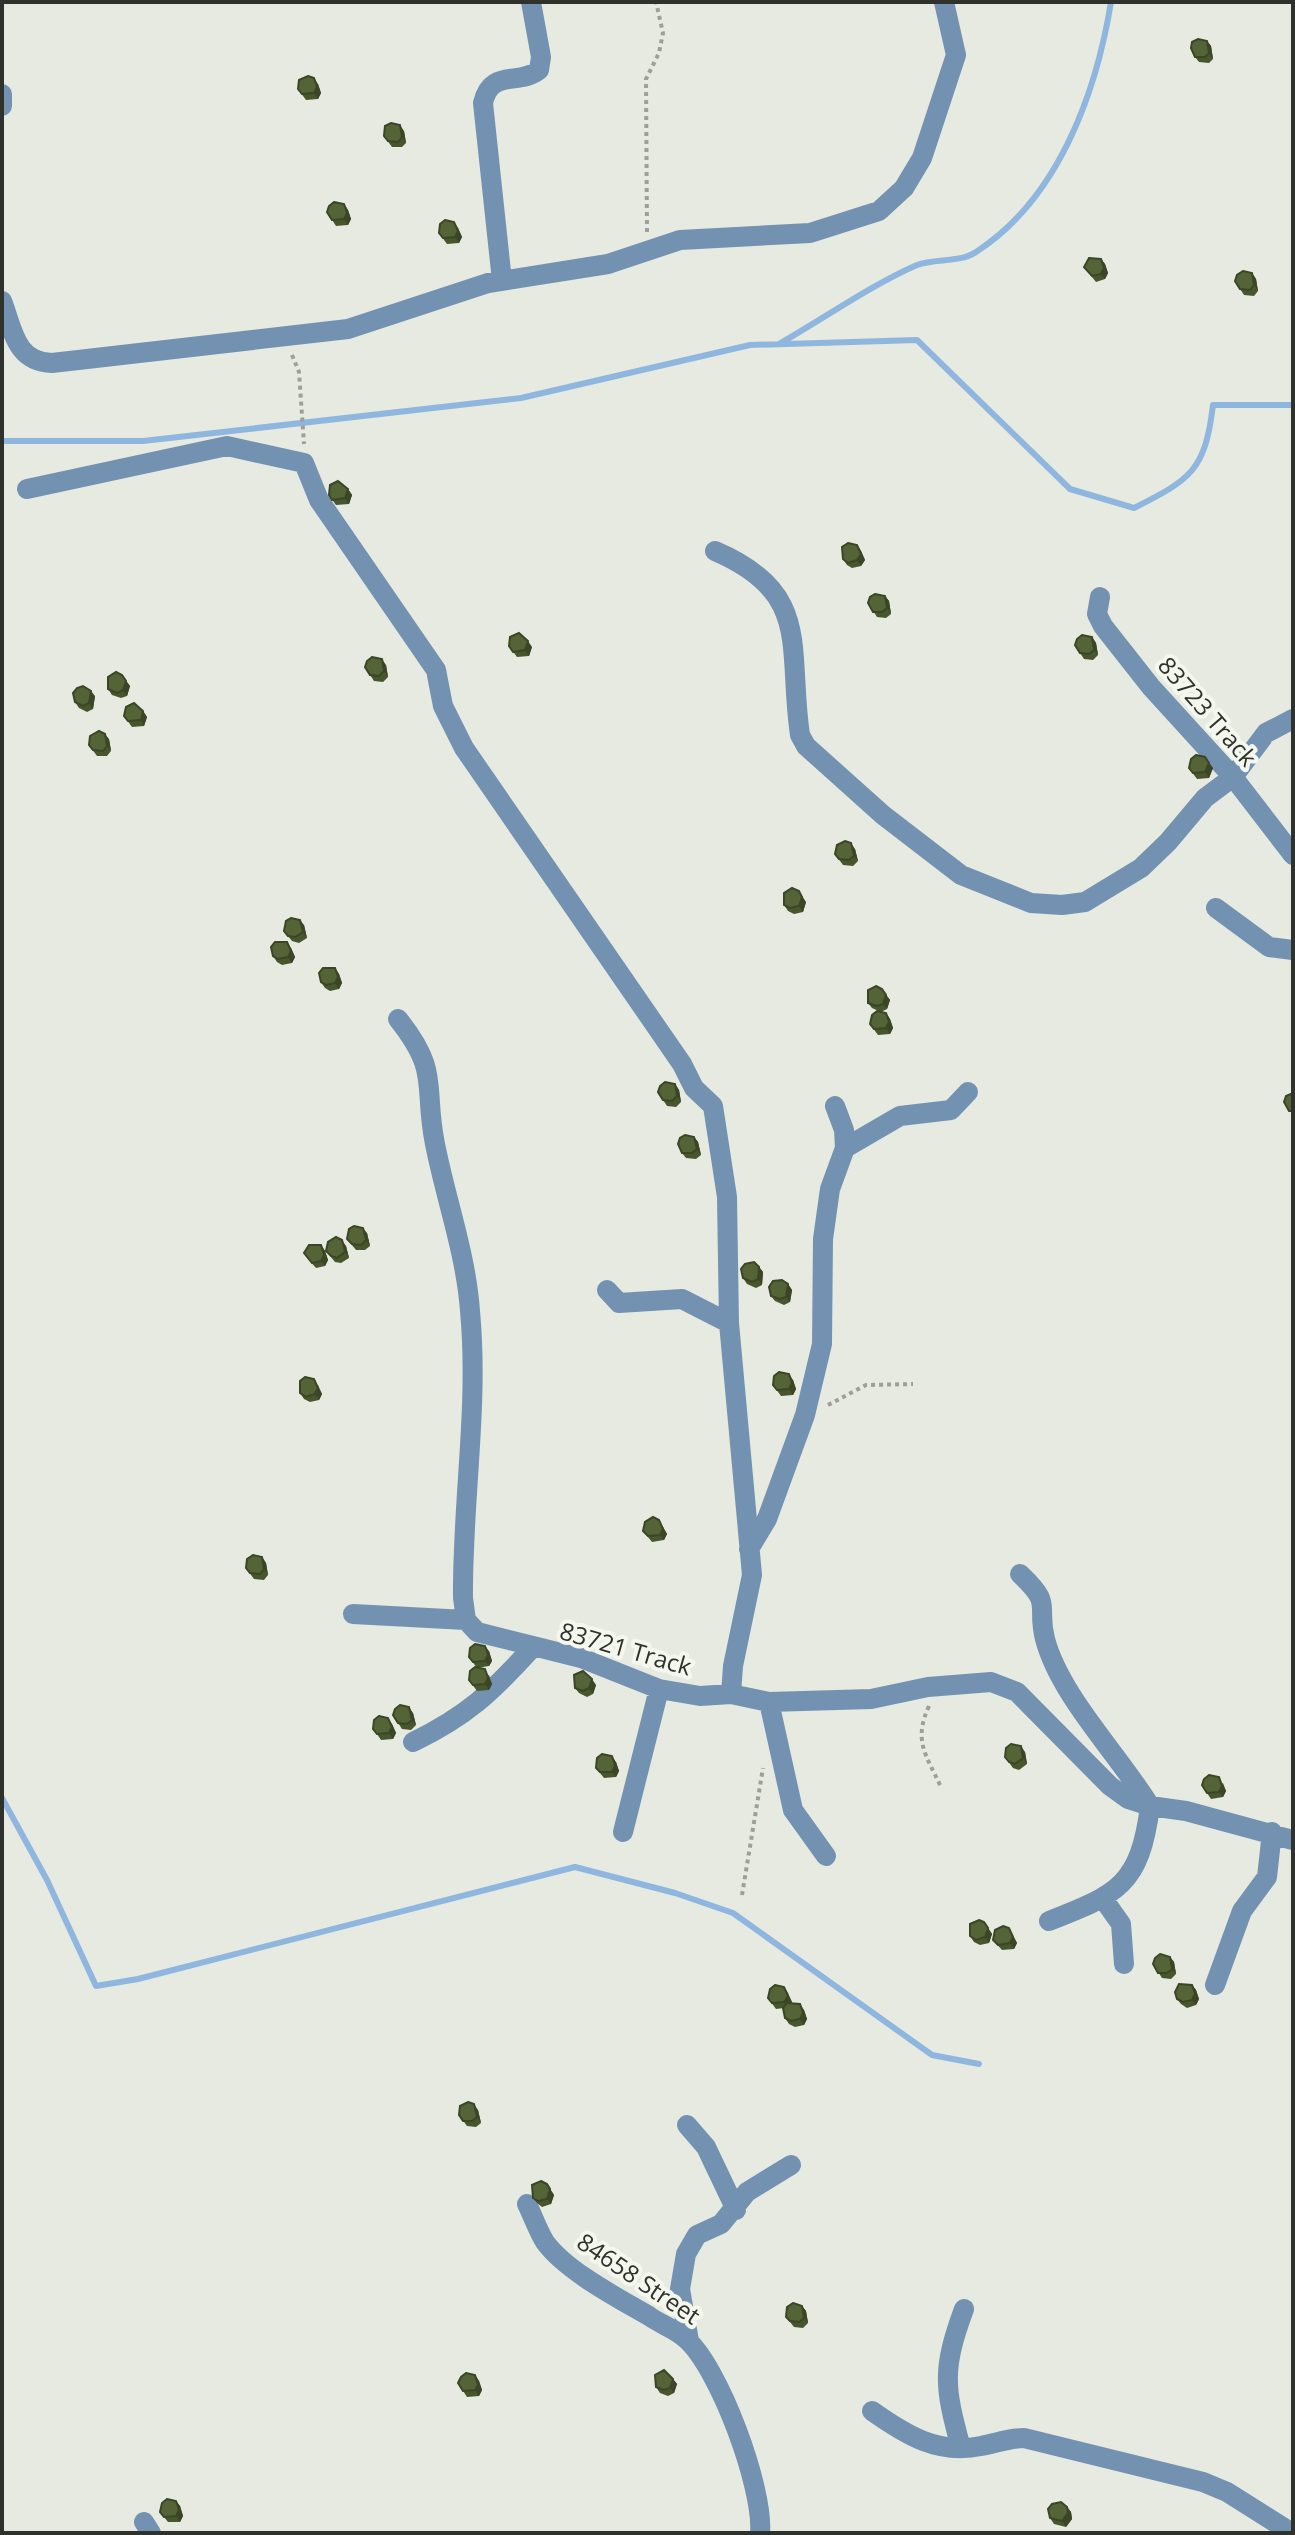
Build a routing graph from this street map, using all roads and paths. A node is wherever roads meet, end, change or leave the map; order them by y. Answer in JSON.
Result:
{"nodes":[{"id":1,"x":531,"y":2,"type":"edge"},
{"id":2,"x":656,"y":2,"type":"edge"},
{"id":3,"x":944,"y":2,"type":"edge"},
{"id":4,"x":2,"y":94,"type":"edge"},
{"id":5,"x":2,"y":106,"type":"edge"},
{"id":6,"x":647,"y":251,"type":"junction"},
{"id":7,"x":502,"y":281,"type":"junction"},
{"id":8,"x":2,"y":301,"type":"edge"},
{"id":9,"x":285,"y":337,"type":"junction"},
{"id":10,"x":304,"y":463,"type":"junction"},
{"id":11,"x":27,"y":489,"type":"dead end"},
{"id":12,"x":715,"y":551,"type":"dead end"},
{"id":13,"x":1100,"y":597,"type":"dead end"},
{"id":14,"x":1293,"y":719,"type":"edge"},
{"id":15,"x":1233,"y":777,"type":"junction"},
{"id":16,"x":1293,"y":855,"type":"edge"},
{"id":17,"x":1216,"y":908,"type":"dead end"},
{"id":18,"x":1293,"y":950,"type":"edge"},
{"id":19,"x":398,"y":1019,"type":"dead end"},
{"id":20,"x":968,"y":1092,"type":"dead end"},
{"id":21,"x":835,"y":1106,"type":"dead end"},
{"id":22,"x":845,"y":1148,"type":"junction"},
{"id":23,"x":607,"y":1290,"type":"dead end"},
{"id":24,"x":729,"y":1323,"type":"junction"},
{"id":25,"x":913,"y":1384,"type":"dead end"},
{"id":26,"x":800,"y":1431,"type":"junction"},
{"id":27,"x":749,"y":1549,"type":"junction"},
{"id":28,"x":1020,"y":1574,"type":"dead end"},
{"id":29,"x":353,"y":1614,"type":"dead end"},
{"id":30,"x":466,"y":1620,"type":"junction"},
{"id":31,"x":532,"y":1648,"type":"junction"},
{"id":32,"x":938,"y":1685,"type":"junction"},
{"id":33,"x":659,"y":1689,"type":"junction"},
{"id":34,"x":731,"y":1694,"type":"junction"},
{"id":35,"x":769,"y":1702,"type":"junction"},
{"id":36,"x":413,"y":1742,"type":"dead end"},
{"id":37,"x":764,"y":1759,"type":"dead end"},
{"id":38,"x":941,"y":1787,"type":"dead end"},
{"id":39,"x":1150,"y":1806,"type":"junction"},
{"id":40,"x":623,"y":1832,"type":"dead end"},
{"id":41,"x":1272,"y":1832,"type":"junction"},
{"id":42,"x":1293,"y":1840,"type":"edge"},
{"id":43,"x":826,"y":1856,"type":"dead end"},
{"id":44,"x":742,"y":1895,"type":"dead end"},
{"id":45,"x":1104,"y":1900,"type":"junction"},
{"id":46,"x":1049,"y":1921,"type":"dead end"},
{"id":47,"x":1124,"y":1964,"type":"dead end"},
{"id":48,"x":1215,"y":1985,"type":"dead end"},
{"id":49,"x":687,"y":2125,"type":"dead end"},
{"id":50,"x":791,"y":2165,"type":"dead end"},
{"id":51,"x":527,"y":2204,"type":"dead end"},
{"id":52,"x":736,"y":2210,"type":"junction"},
{"id":53,"x":964,"y":2309,"type":"dead end"},
{"id":54,"x":689,"y":2341,"type":"junction"},
{"id":55,"x":872,"y":2411,"type":"dead end"},
{"id":56,"x":961,"y":2448,"type":"junction"},
{"id":57,"x":760,"y":2533,"type":"edge"},
{"id":58,"x":1292,"y":2533,"type":"edge"}],
"edges":[{"from":1,"to":7,"type":"street"},
{"from":2,"to":6,"type":"path"},
{"from":3,"to":6,"type":"street"},
{"from":4,"to":5,"type":"street"},
{"from":6,"to":7,"type":"street"},
{"from":7,"to":9,"type":"street"},
{"from":8,"to":9,"type":"street"},
{"from":9,"to":10,"type":"path"},
{"from":10,"to":11,"type":"street"},
{"from":10,"to":24,"type":"street"},
{"from":12,"to":15,"type":"street"},
{"from":13,"to":15,"type":"street","name":"83723 Track"},
{"from":14,"to":15,"type":"street"},
{"from":15,"to":16,"type":"street","name":"83723 Track"},
{"from":17,"to":18,"type":"street"},
{"from":19,"to":30,"type":"street"},
{"from":20,"to":22,"type":"street"},
{"from":21,"to":22,"type":"street"},
{"from":22,"to":26,"type":"street"},
{"from":23,"to":24,"type":"street"},
{"from":24,"to":27,"type":"street"},
{"from":25,"to":26,"type":"path"},
{"from":26,"to":27,"type":"street"},
{"from":27,"to":34,"type":"street"},
{"from":28,"to":39,"type":"street"},
{"from":29,"to":30,"type":"street"},
{"from":30,"to":31,"type":"street","name":"83721 Track"},
{"from":31,"to":33,"type":"street","name":"83721 Track"},
{"from":31,"to":36,"type":"street"},
{"from":32,"to":35,"type":"street","name":"83721 Track"},
{"from":32,"to":38,"type":"path"},
{"from":32,"to":39,"type":"street","name":"83721 Track"},
{"from":33,"to":34,"type":"street","name":"83721 Track"},
{"from":33,"to":40,"type":"street"},
{"from":34,"to":35,"type":"street","name":"83721 Track"},
{"from":35,"to":43,"type":"street"},
{"from":37,"to":44,"type":"path"},
{"from":39,"to":41,"type":"street","name":"83721 Track"},
{"from":39,"to":45,"type":"street"},
{"from":41,"to":42,"type":"street","name":"83721 Track"},
{"from":41,"to":48,"type":"street"},
{"from":45,"to":46,"type":"street"},
{"from":45,"to":47,"type":"street"},
{"from":49,"to":52,"type":"street"},
{"from":50,"to":52,"type":"street"},
{"from":51,"to":54,"type":"street","name":"84658 Street"},
{"from":52,"to":54,"type":"street"},
{"from":53,"to":56,"type":"street"},
{"from":54,"to":57,"type":"street","name":"84658 Street"},
{"from":55,"to":56,"type":"street"},
{"from":56,"to":58,"type":"street"}]}
